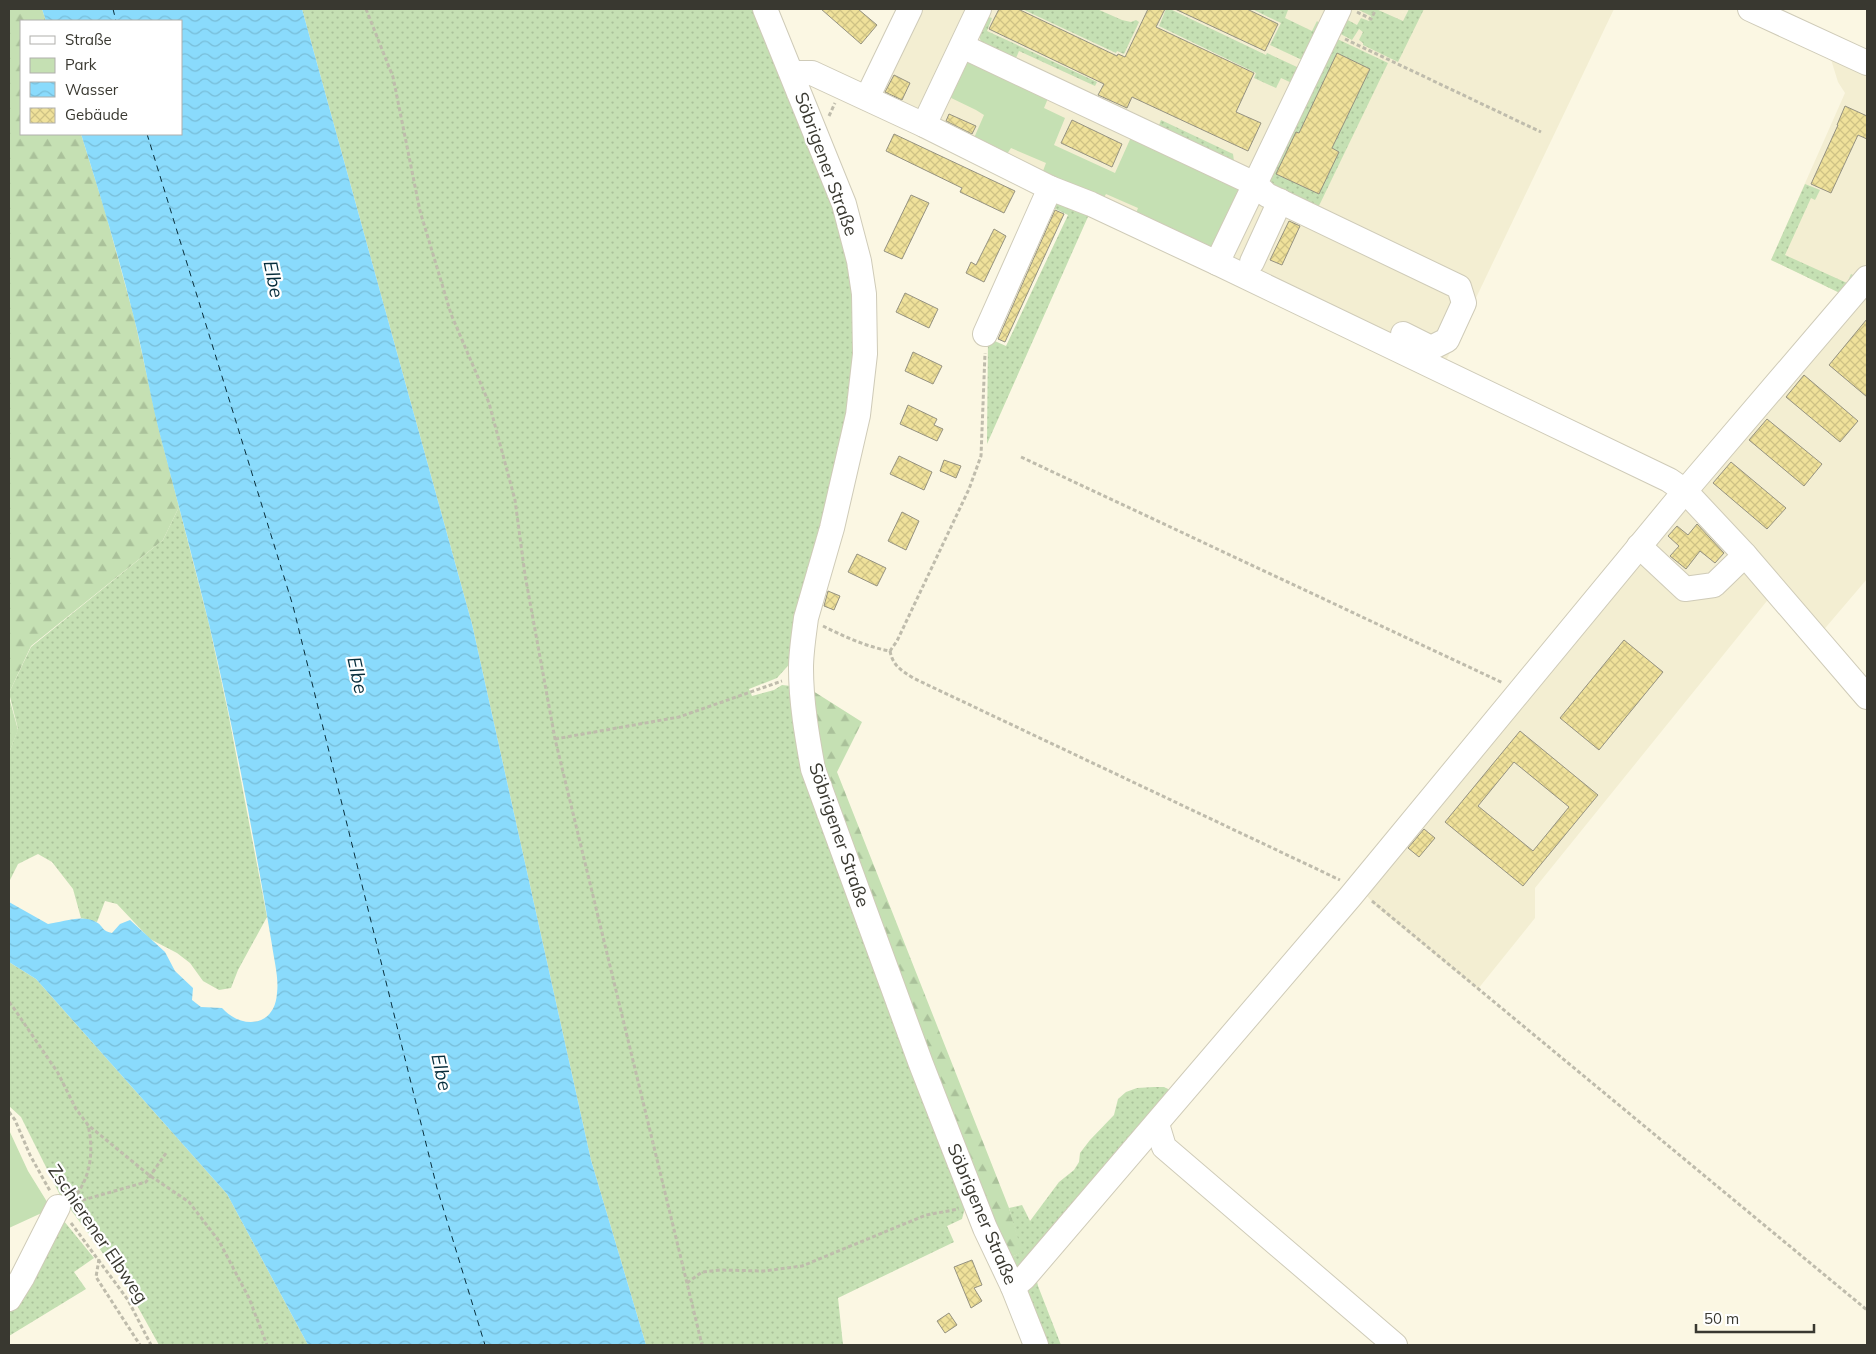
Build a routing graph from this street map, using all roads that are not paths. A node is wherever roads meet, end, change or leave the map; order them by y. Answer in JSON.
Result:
{"nodes":[{"id":1,"x":765,"y":9,"type":"edge"},
{"id":2,"x":910,"y":9,"type":"edge"},
{"id":3,"x":979,"y":9,"type":"edge"},
{"id":4,"x":1339,"y":9,"type":"edge"},
{"id":5,"x":1750,"y":9,"type":"edge"},
{"id":6,"x":962,"y":46,"type":"junction"},
{"id":7,"x":1867,"y":63,"type":"edge"},
{"id":8,"x":792,"y":73,"type":"junction"},
{"id":9,"x":867,"y":98,"type":"junction"},
{"id":10,"x":924,"y":125,"type":"junction"},
{"id":11,"x":1254,"y":184,"type":"junction"},
{"id":12,"x":1050,"y":188,"type":"junction"},
{"id":13,"x":1280,"y":201,"type":"junction"},
{"id":14,"x":1220,"y":256,"type":"junction"},
{"id":15,"x":1252,"y":262,"type":"junction"},
{"id":16,"x":1867,"y":278,"type":"edge"},
{"id":17,"x":985,"y":334,"type":"road end"},
{"id":18,"x":1685,"y":491,"type":"junction"},
{"id":19,"x":1640,"y":546,"type":"junction"},
{"id":20,"x":1745,"y":555,"type":"junction"},
{"id":21,"x":1867,"y":697,"type":"edge"},
{"id":22,"x":1157,"y":1124,"type":"junction"},
{"id":23,"x":62,"y":1206,"type":"road end"},
{"id":24,"x":1013,"y":1287,"type":"junction"},
{"id":25,"x":9,"y":1299,"type":"edge"},
{"id":26,"x":1036,"y":1345,"type":"edge"},
{"id":27,"x":1395,"y":1345,"type":"edge"}],
"edges":[{"from":1,"to":8,"type":"street","name":"Söbrigener Straße"},
{"from":2,"to":9,"type":"street"},
{"from":3,"to":6,"type":"street"},
{"from":4,"to":11,"type":"street"},
{"from":5,"to":7,"type":"street"},
{"from":6,"to":10,"type":"street"},
{"from":6,"to":11,"type":"street"},
{"from":8,"to":9,"type":"street","name":"Söbrigener Straße"},
{"from":8,"to":24,"type":"street","name":"Söbrigener Straße"},
{"from":9,"to":10,"type":"street","name":"Söbrigener Straße"},
{"from":10,"to":12,"type":"street","name":"Söbrigener Straße"},
{"from":11,"to":13,"type":"street"},
{"from":11,"to":14,"type":"street"},
{"from":12,"to":14,"type":"street","name":"Söbrigener Straße"},
{"from":12,"to":17,"type":"street"},
{"from":13,"to":15,"type":"street"},
{"from":13,"to":15,"type":"street"},
{"from":14,"to":15,"type":"street"},
{"from":14,"to":18,"type":"street"},
{"from":16,"to":18,"type":"street"},
{"from":18,"to":19,"type":"street"},
{"from":18,"to":20,"type":"street"},
{"from":19,"to":20,"type":"street"},
{"from":19,"to":22,"type":"street"},
{"from":20,"to":21,"type":"street"},
{"from":22,"to":24,"type":"street"},
{"from":22,"to":27,"type":"street"},
{"from":23,"to":25,"type":"street"},
{"from":24,"to":26,"type":"street","name":"Söbrigener Straße"}]}
